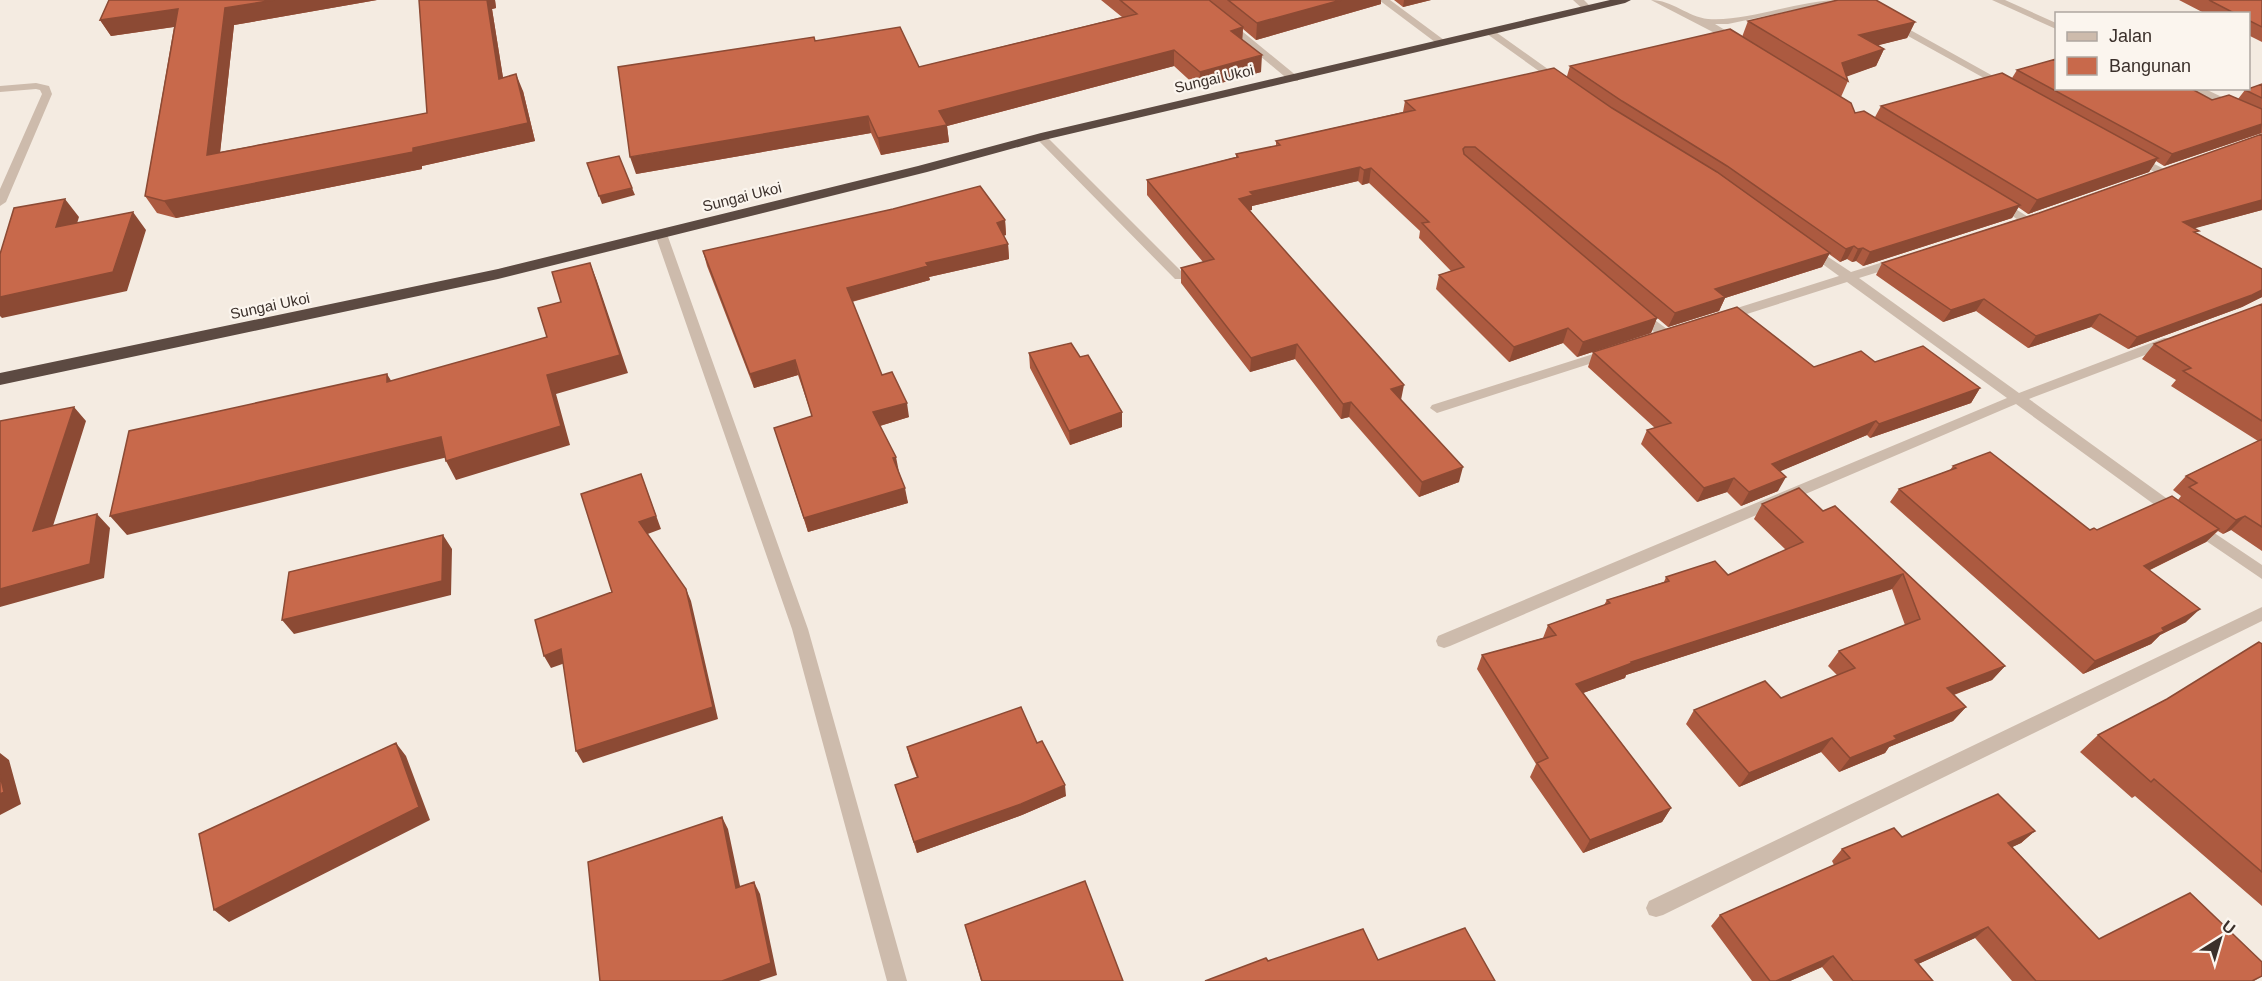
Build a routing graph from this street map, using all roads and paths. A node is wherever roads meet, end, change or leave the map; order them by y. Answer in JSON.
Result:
{"nodes":[{"id":1,"x":1198,"y":0,"type":"edge"},
{"id":2,"x":1384,"y":0,"type":"edge"},
{"id":3,"x":1578,"y":0,"type":"edge"},
{"id":4,"x":1625,"y":0,"type":"edge"},
{"id":5,"x":1656,"y":0,"type":"edge"},
{"id":6,"x":1836,"y":0,"type":"edge"},
{"id":7,"x":1997,"y":0,"type":"edge"},
{"id":8,"x":1588,"y":9,"type":"junction"},
{"id":9,"x":1881,"y":17,"type":"edge"},
{"id":10,"x":1704,"y":22,"type":"junction"},
{"id":11,"x":2055,"y":26,"type":"edge"},
{"id":12,"x":1490,"y":32,"type":"junction"},
{"id":13,"x":1443,"y":43,"type":"junction"},
{"id":14,"x":1745,"y":47,"type":"edge"},
{"id":15,"x":1294,"y":79,"type":"junction"},
{"id":16,"x":0,"y":89,"type":"edge"},
{"id":17,"x":2197,"y":90,"type":"edge"},
{"id":18,"x":1575,"y":91,"type":"edge"},
{"id":19,"x":2017,"y":92,"type":"edge"},
{"id":20,"x":2262,"y":120,"type":"edge"},
{"id":21,"x":1041,"y":137,"type":"junction"},
{"id":22,"x":2122,"y":150,"type":"edge"},
{"id":23,"x":2143,"y":180,"type":"edge"},
{"id":24,"x":1988,"y":197,"type":"edge"},
{"id":25,"x":0,"y":202,"type":"edge"},
{"id":26,"x":1994,"y":230,"type":"edge"},
{"id":27,"x":662,"y":234,"type":"junction"},
{"id":28,"x":1803,"y":243,"type":"edge"},
{"id":29,"x":1906,"y":259,"type":"edge"},
{"id":30,"x":1179,"y":276,"type":"edge"},
{"id":31,"x":1851,"y":277,"type":"junction"},
{"id":32,"x":1629,"y":304,"type":"edge"},
{"id":33,"x":1709,"y":322,"type":"edge"},
{"id":34,"x":1666,"y":335,"type":"edge"},
{"id":35,"x":2184,"y":335,"type":"edge"},
{"id":36,"x":1620,"y":350,"type":"edge"},
{"id":37,"x":0,"y":379,"type":"edge"},
{"id":38,"x":2016,"y":399,"type":"junction"},
{"id":39,"x":1437,"y":408,"type":"dead end"},
{"id":40,"x":2262,"y":573,"type":"edge"},
{"id":41,"x":2262,"y":614,"type":"edge"},
{"id":42,"x":1444,"y":641,"type":"dead end"},
{"id":43,"x":1656,"y":908,"type":"dead end"},
{"id":44,"x":897,"y":981,"type":"edge"}],
"edges":[{"from":1,"to":15,"type":"street"},
{"from":2,"to":13,"type":"street"},
{"from":3,"to":8,"type":"street"},
{"from":4,"to":8,"type":"highway","name":"Sungai Ukoi"},
{"from":5,"to":10,"type":"street"},
{"from":6,"to":10,"type":"street"},
{"from":7,"to":11,"type":"street"},
{"from":8,"to":12,"type":"highway","name":"Sungai Ukoi"},
{"from":9,"to":19,"type":"street"},
{"from":10,"to":14,"type":"street"},
{"from":12,"to":13,"type":"highway","name":"Sungai Ukoi"},
{"from":12,"to":18,"type":"street"},
{"from":13,"to":15,"type":"highway","name":"Sungai Ukoi"},
{"from":15,"to":21,"type":"highway","name":"Sungai Ukoi"},
{"from":16,"to":25,"type":"street"},
{"from":17,"to":20,"type":"street"},
{"from":21,"to":27,"type":"highway","name":"Sungai Ukoi"},
{"from":21,"to":30,"type":"street"},
{"from":22,"to":23,"type":"street"},
{"from":24,"to":26,"type":"street"},
{"from":27,"to":37,"type":"highway","name":"Sungai Ukoi"},
{"from":27,"to":44,"type":"street"},
{"from":28,"to":31,"type":"street"},
{"from":29,"to":31,"type":"street"},
{"from":31,"to":33,"type":"street"},
{"from":31,"to":38,"type":"street"},
{"from":32,"to":34,"type":"street"},
{"from":35,"to":38,"type":"street"},
{"from":36,"to":39,"type":"street"},
{"from":38,"to":40,"type":"street"},
{"from":38,"to":42,"type":"street"},
{"from":41,"to":43,"type":"street"}]}
